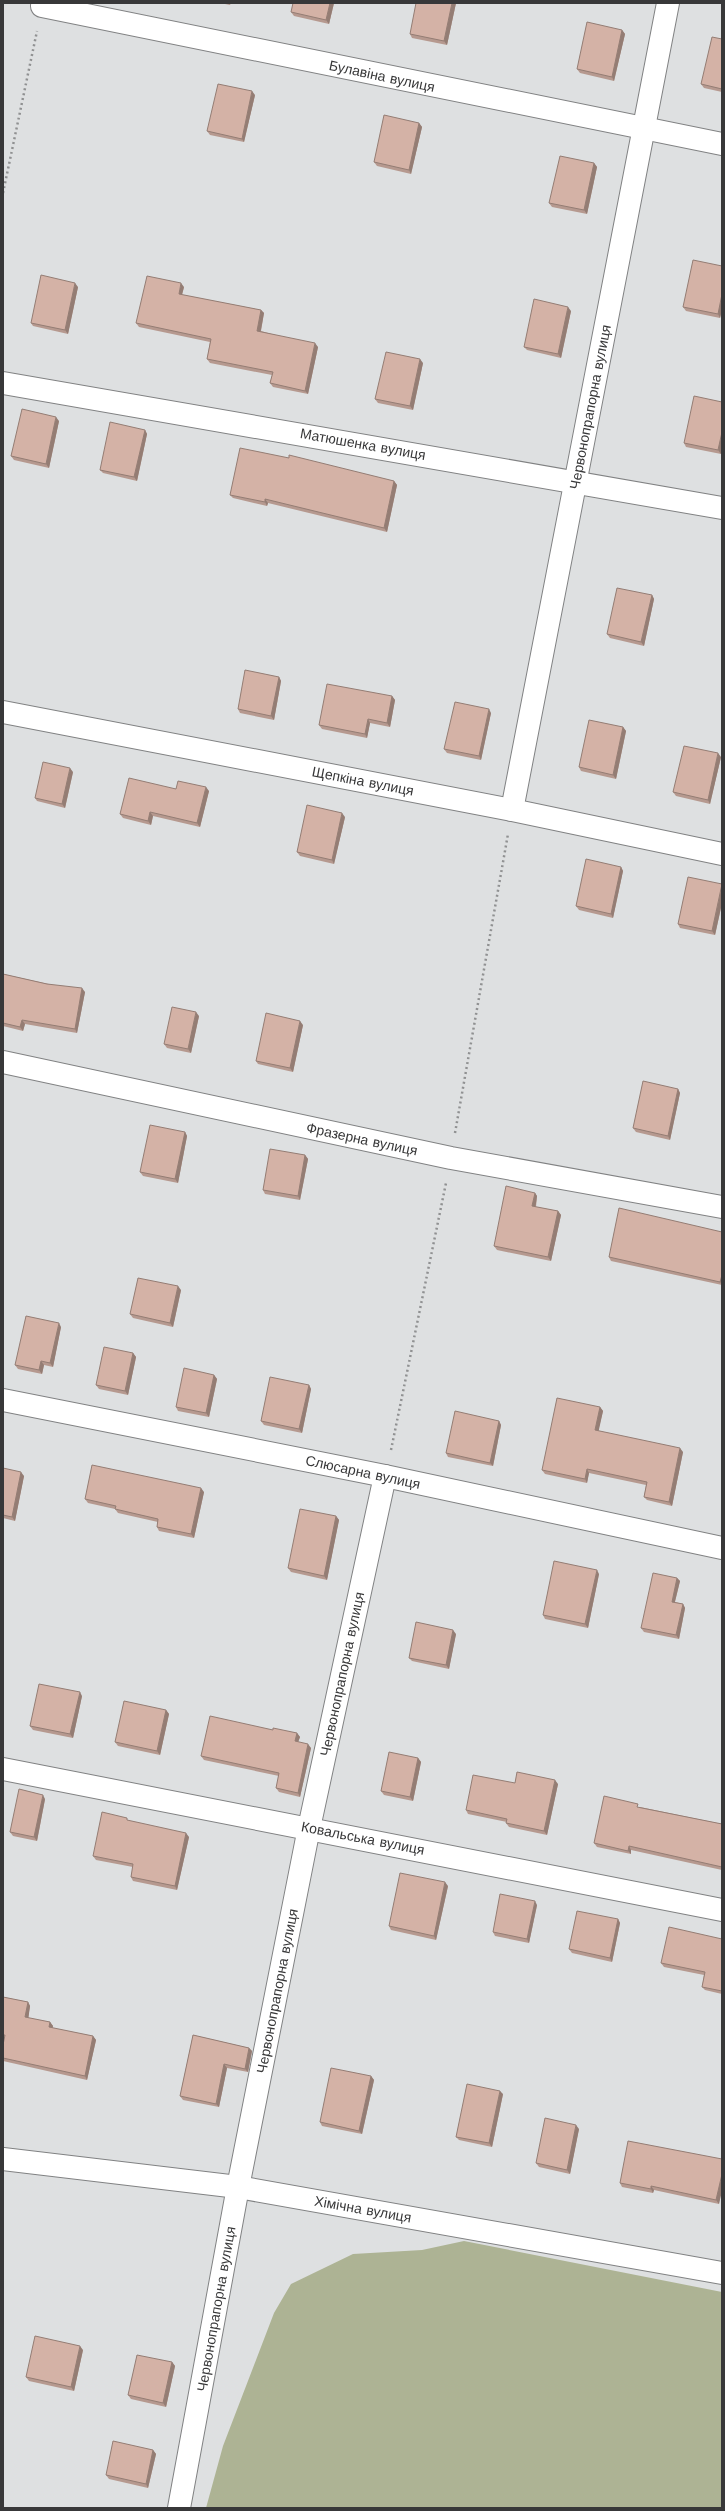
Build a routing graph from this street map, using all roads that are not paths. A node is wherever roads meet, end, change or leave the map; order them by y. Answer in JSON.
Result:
{"nodes":[{"id":1,"x":668,"y":3,"type":"edge"},
{"id":2,"x":42,"y":6,"type":"road end"},
{"id":3,"x":644,"y":130,"type":"junction"},
{"id":4,"x":722,"y":144,"type":"edge"},
{"id":5,"x":3,"y":383,"type":"edge"},
{"id":6,"x":575,"y":481,"type":"junction"},
{"id":7,"x":722,"y":508,"type":"edge"},
{"id":8,"x":3,"y":712,"type":"edge"},
{"id":9,"x":512,"y":810,"type":"junction"},
{"id":10,"x":722,"y":854,"type":"edge"},
{"id":11,"x":3,"y":1062,"type":"edge"},
{"id":12,"x":722,"y":1207,"type":"edge"},
{"id":13,"x":3,"y":1400,"type":"edge"},
{"id":14,"x":385,"y":1476,"type":"junction"},
{"id":15,"x":722,"y":1548,"type":"edge"},
{"id":16,"x":3,"y":1769,"type":"edge"},
{"id":17,"x":309,"y":1828,"type":"junction"},
{"id":18,"x":722,"y":1910,"type":"edge"},
{"id":19,"x":3,"y":2158,"type":"edge"},
{"id":20,"x":238,"y":2187,"type":"junction"},
{"id":21,"x":722,"y":2274,"type":"edge"},
{"id":22,"x":179,"y":2508,"type":"edge"}],
"edges":[{"from":1,"to":3,"type":"street","name":"Червонопрапорна вулиця"},
{"from":2,"to":3,"type":"street","name":"Булавіна вулиця"},
{"from":3,"to":4,"type":"street","name":"Булавіна вулиця"},
{"from":3,"to":6,"type":"street","name":"Червонопрапорна вулиця"},
{"from":5,"to":6,"type":"street","name":"Матюшенка вулиця"},
{"from":6,"to":7,"type":"street","name":"Матюшенка вулиця"},
{"from":6,"to":9,"type":"street","name":"Червонопрапорна вулиця"},
{"from":8,"to":9,"type":"street","name":"Щепкіна вулиця"},
{"from":9,"to":10,"type":"street","name":"Щепкіна вулиця"},
{"from":11,"to":12,"type":"street","name":"Фразерна вулиця"},
{"from":13,"to":14,"type":"street","name":"Слюсарна вулиця"},
{"from":14,"to":15,"type":"street","name":"Слюсарна вулиця"},
{"from":14,"to":17,"type":"street","name":"Червонопрапорна вулиця"},
{"from":16,"to":17,"type":"street","name":"Ковальська вулиця"},
{"from":17,"to":18,"type":"street","name":"Ковальська вулиця"},
{"from":17,"to":20,"type":"street","name":"Червонопрапорна вулиця"},
{"from":19,"to":20,"type":"street","name":"Хімічна вулиця"},
{"from":20,"to":21,"type":"street","name":"Хімічна вулиця"},
{"from":20,"to":22,"type":"street","name":"Червонопрапорна вулиця"}]}
